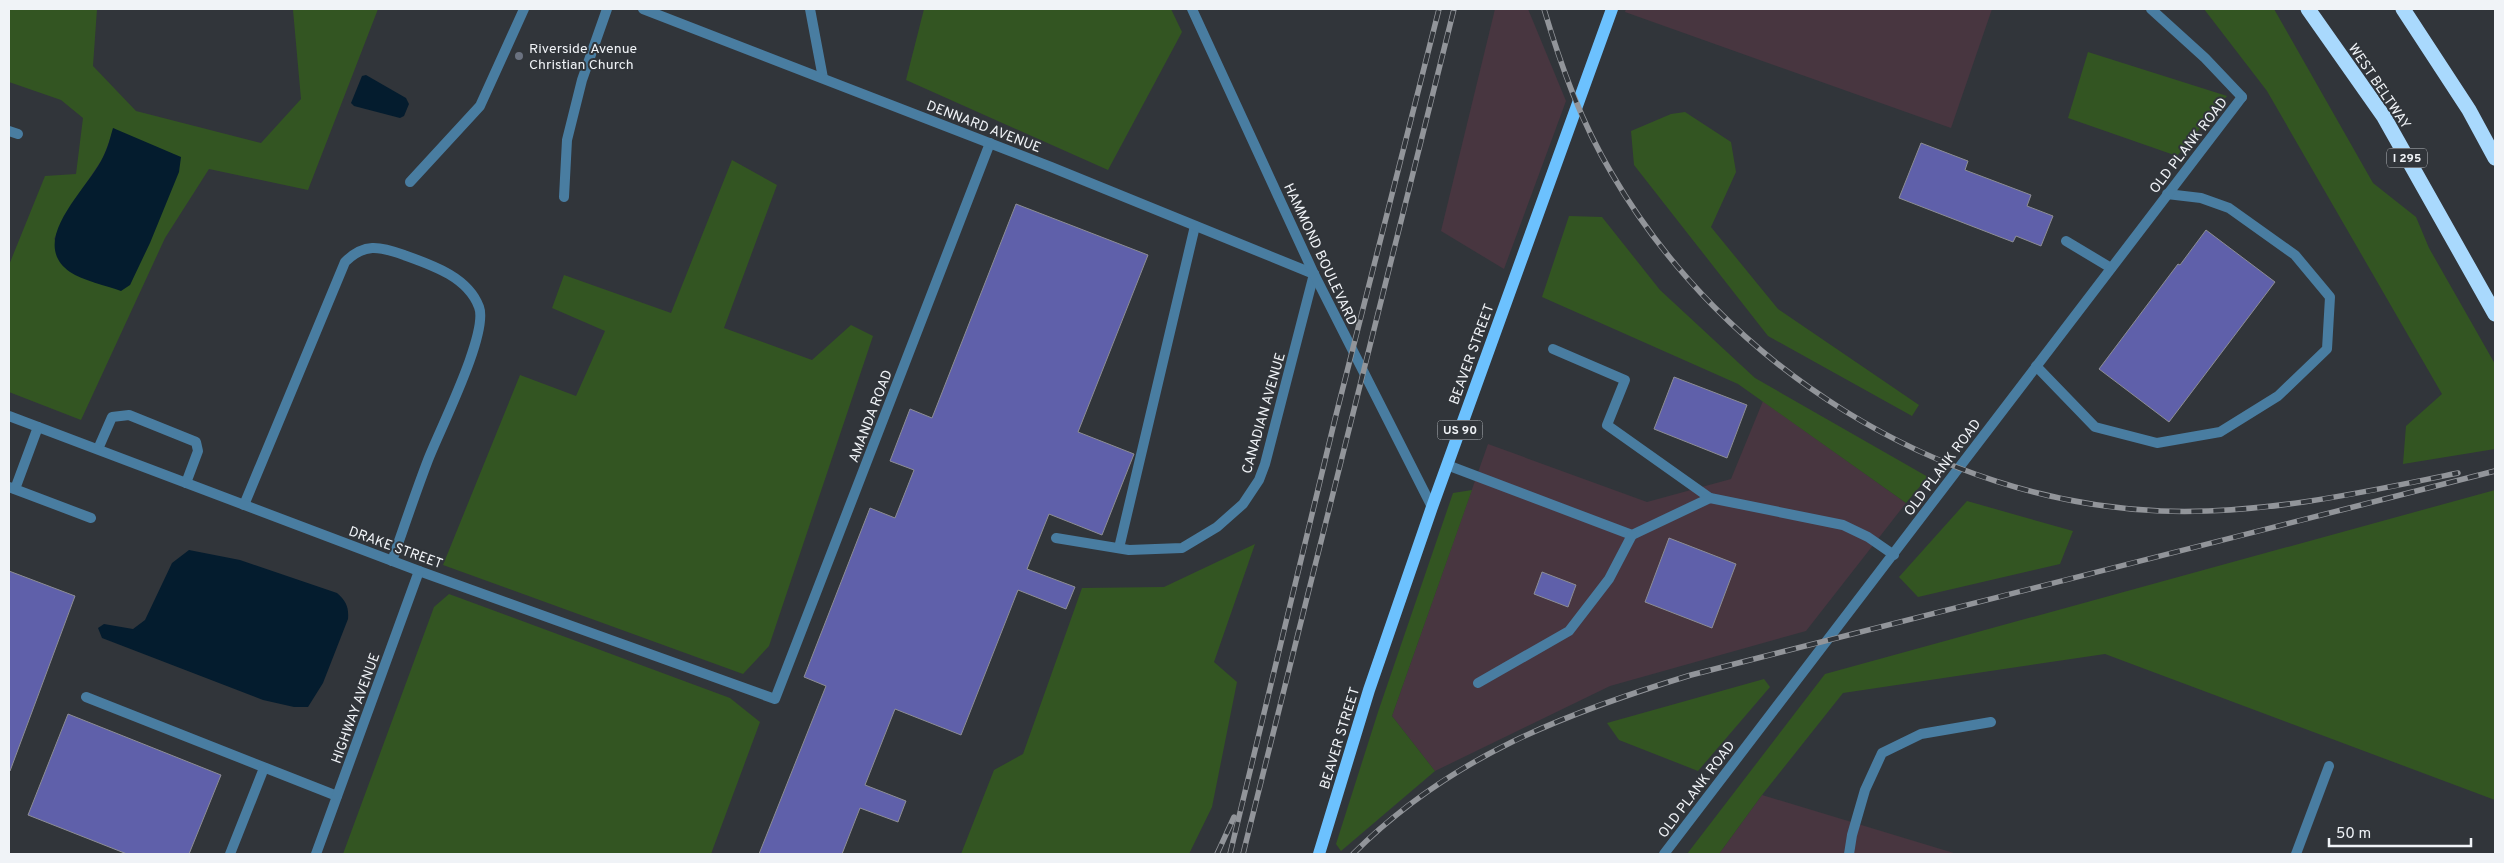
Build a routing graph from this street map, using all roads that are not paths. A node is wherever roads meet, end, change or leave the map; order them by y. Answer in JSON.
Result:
{"nodes":[{"id":1,"x":524,"y":9,"type":"edge"},
{"id":2,"x":607,"y":9,"type":"edge"},
{"id":3,"x":643,"y":9,"type":"edge"},
{"id":4,"x":811,"y":9,"type":"edge"},
{"id":5,"x":1193,"y":9,"type":"edge"},
{"id":6,"x":1612,"y":9,"type":"edge"},
{"id":7,"x":2151,"y":9,"type":"edge"},
{"id":8,"x":2308,"y":9,"type":"edge"},
{"id":9,"x":2402,"y":9,"type":"edge"},
{"id":10,"x":823,"y":78,"type":"junction"},
{"id":11,"x":990,"y":143,"type":"junction"},
{"id":12,"x":2495,"y":158,"type":"edge"},
{"id":13,"x":410,"y":182,"type":"dead end"},
{"id":14,"x":2167,"y":194,"type":"junction"},
{"id":15,"x":564,"y":197,"type":"dead end"},
{"id":16,"x":1195,"y":226,"type":"junction"},
{"id":17,"x":2066,"y":240,"type":"dead end"},
{"id":18,"x":2111,"y":268,"type":"junction"},
{"id":19,"x":1314,"y":274,"type":"junction"},
{"id":20,"x":2495,"y":314,"type":"edge"},
{"id":21,"x":1553,"y":349,"type":"dead end"},
{"id":22,"x":2036,"y":366,"type":"junction"},
{"id":23,"x":9,"y":416,"type":"edge"},
{"id":24,"x":38,"y":427,"type":"junction"},
{"id":25,"x":98,"y":449,"type":"junction"},
{"id":26,"x":1447,"y":465,"type":"junction"},
{"id":27,"x":186,"y":483,"type":"junction"},
{"id":28,"x":12,"y":488,"type":"edge"},
{"id":29,"x":1710,"y":498,"type":"junction"},
{"id":30,"x":244,"y":505,"type":"junction"},
{"id":31,"x":1432,"y":507,"type":"junction"},
{"id":32,"x":91,"y":518,"type":"dead end"},
{"id":33,"x":1632,"y":535,"type":"junction"},
{"id":34,"x":1056,"y":538,"type":"dead end"},
{"id":35,"x":1119,"y":548,"type":"junction"},
{"id":36,"x":1894,"y":555,"type":"junction"},
{"id":37,"x":392,"y":561,"type":"junction"},
{"id":38,"x":419,"y":571,"type":"junction"},
{"id":39,"x":1478,"y":683,"type":"dead end"},
{"id":40,"x":86,"y":698,"type":"dead end"},
{"id":41,"x":775,"y":699,"type":"joint"},
{"id":42,"x":1991,"y":722,"type":"dead end"},
{"id":43,"x":2329,"y":766,"type":"dead end"},
{"id":44,"x":264,"y":768,"type":"junction"},
{"id":45,"x":337,"y":796,"type":"junction"},
{"id":46,"x":230,"y":854,"type":"edge"},
{"id":47,"x":316,"y":854,"type":"edge"},
{"id":48,"x":1319,"y":854,"type":"edge"},
{"id":49,"x":1664,"y":854,"type":"edge"},
{"id":50,"x":1849,"y":854,"type":"edge"},
{"id":51,"x":2296,"y":854,"type":"edge"}],
"edges":[{"from":1,"to":13,"type":"street"},
{"from":2,"to":15,"type":"street"},
{"from":3,"to":10,"type":"street","name":"DENNARD AVENUE"},
{"from":4,"to":10,"type":"street"},
{"from":5,"to":19,"type":"street","name":"HAMMOND BOULEVARD"},
{"from":6,"to":26,"type":"main road","name":"BEAVER STREET","number":"US 90"},
{"from":7,"to":14,"type":"street","name":"OLD PLANK ROAD"},
{"from":8,"to":20,"type":"highway","name":"WEST BELTWAY","number":"I 295"},
{"from":9,"to":12,"type":"highway"},
{"from":10,"to":11,"type":"street","name":"DENNARD AVENUE"},
{"from":11,"to":16,"type":"street","name":"DENNARD AVENUE"},
{"from":11,"to":41,"type":"street","name":"AMANDA ROAD"},
{"from":14,"to":18,"type":"street","name":"OLD PLANK ROAD"},
{"from":14,"to":22,"type":"street"},
{"from":16,"to":19,"type":"street","name":"DENNARD AVENUE"},
{"from":16,"to":35,"type":"street"},
{"from":17,"to":18,"type":"street"},
{"from":18,"to":22,"type":"street","name":"OLD PLANK ROAD"},
{"from":19,"to":31,"type":"street","name":"HAMMOND BOULEVARD"},
{"from":19,"to":35,"type":"street","name":"CANADIAN AVENUE"},
{"from":21,"to":29,"type":"street"},
{"from":22,"to":36,"type":"street","name":"OLD PLANK ROAD"},
{"from":23,"to":24,"type":"street","name":"DRAKE STREET"},
{"from":24,"to":25,"type":"street","name":"DRAKE STREET"},
{"from":24,"to":28,"type":"street"},
{"from":25,"to":27,"type":"street","name":"DRAKE STREET"},
{"from":25,"to":27,"type":"street"},
{"from":26,"to":31,"type":"main road","name":"BEAVER STREET","number":"US 90"},
{"from":26,"to":33,"type":"street"},
{"from":27,"to":30,"type":"street","name":"DRAKE STREET"},
{"from":28,"to":32,"type":"street"},
{"from":29,"to":33,"type":"street"},
{"from":29,"to":36,"type":"street"},
{"from":30,"to":37,"type":"street","name":"DRAKE STREET"},
{"from":30,"to":37,"type":"street"},
{"from":31,"to":48,"type":"main road","name":"BEAVER STREET","number":"US 90"},
{"from":33,"to":39,"type":"street"},
{"from":34,"to":35,"type":"street","name":"CANADIAN AVENUE"},
{"from":36,"to":49,"type":"street","name":"OLD PLANK ROAD"},
{"from":37,"to":38,"type":"street","name":"DRAKE STREET"},
{"from":38,"to":41,"type":"street","name":"DRAKE STREET"},
{"from":38,"to":45,"type":"street","name":"HIGHWAY AVENUE"},
{"from":40,"to":44,"type":"street"},
{"from":42,"to":50,"type":"street"},
{"from":43,"to":51,"type":"street"},
{"from":44,"to":45,"type":"street"},
{"from":44,"to":46,"type":"street"},
{"from":45,"to":47,"type":"street","name":"HIGHWAY AVENUE"}]}
